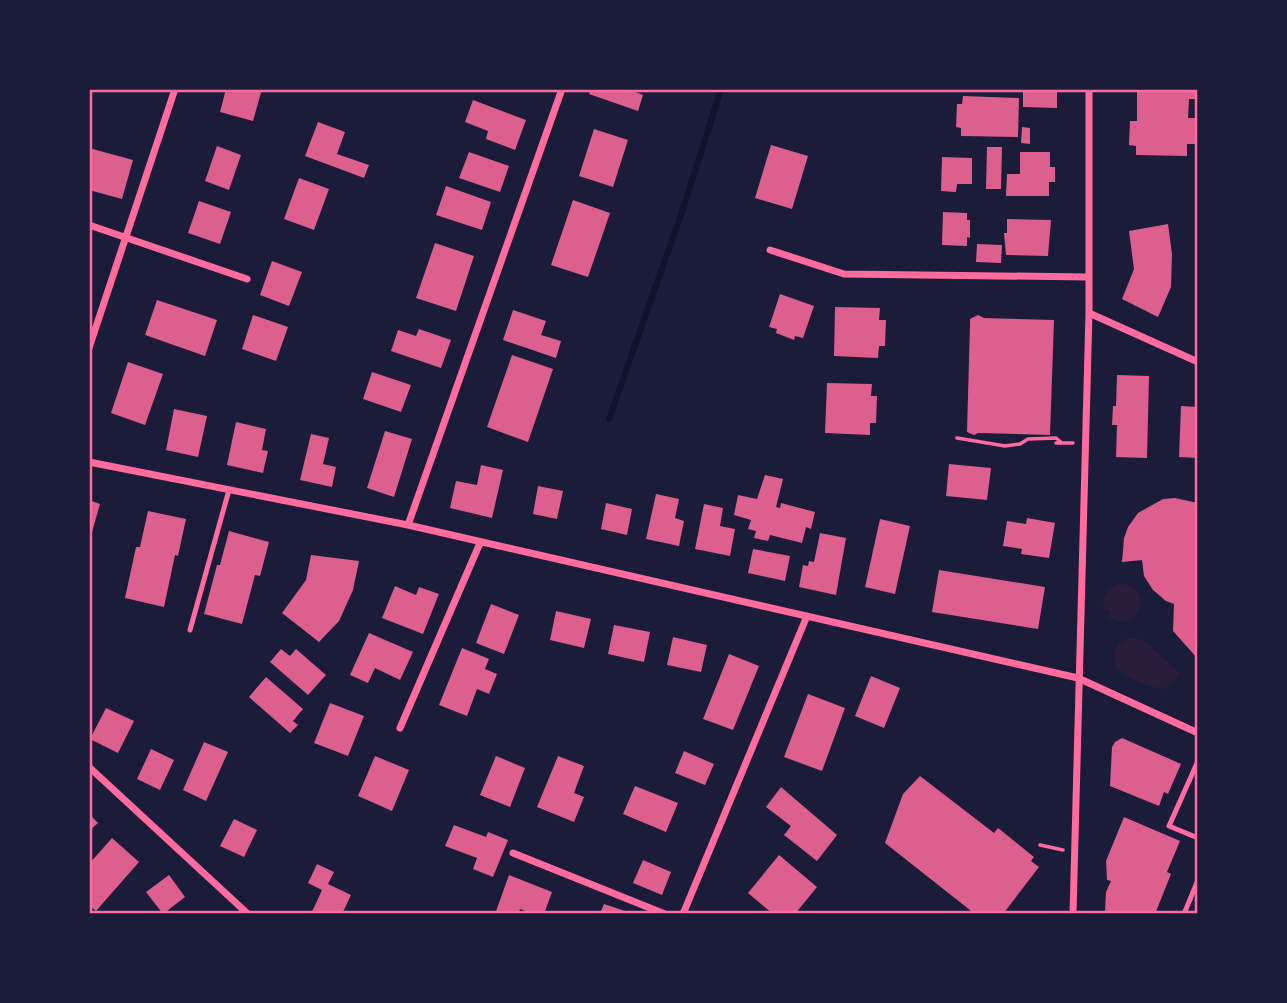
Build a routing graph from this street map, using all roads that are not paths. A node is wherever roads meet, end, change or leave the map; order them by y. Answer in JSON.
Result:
{"nodes":[{"id":1,"x":175,"y":89,"type":"edge"},
{"id":2,"x":562,"y":89,"type":"edge"},
{"id":3,"x":1089,"y":89,"type":"edge"},
{"id":4,"x":89,"y":225,"type":"edge"},
{"id":5,"x":127,"y":238,"type":"junction"},
{"id":6,"x":770,"y":250,"type":"dead end"},
{"id":7,"x":1088,"y":278,"type":"junction"},
{"id":8,"x":247,"y":279,"type":"dead end"},
{"id":9,"x":1089,"y":313,"type":"junction"},
{"id":10,"x":89,"y":348,"type":"edge"},
{"id":11,"x":1198,"y":362,"type":"edge"},
{"id":12,"x":89,"y":462,"type":"edge"},
{"id":13,"x":229,"y":490,"type":"junction"},
{"id":14,"x":408,"y":526,"type":"junction"},
{"id":15,"x":480,"y":543,"type":"junction"},
{"id":16,"x":807,"y":616,"type":"junction"},
{"id":17,"x":190,"y":630,"type":"dead end"},
{"id":18,"x":1078,"y":678,"type":"junction"},
{"id":19,"x":400,"y":727,"type":"dead end"},
{"id":20,"x":1198,"y":733,"type":"edge"},
{"id":21,"x":1198,"y":761,"type":"edge"},
{"id":22,"x":89,"y":767,"type":"edge"},
{"id":23,"x":1198,"y":838,"type":"edge"},
{"id":24,"x":513,"y":853,"type":"dead end"},
{"id":25,"x":1198,"y":880,"type":"edge"},
{"id":26,"x":248,"y":914,"type":"edge"},
{"id":27,"x":665,"y":914,"type":"edge"},
{"id":28,"x":683,"y":914,"type":"edge"},
{"id":29,"x":1073,"y":914,"type":"edge"},
{"id":30,"x":1184,"y":914,"type":"edge"}],
"edges":[{"from":1,"to":5,"type":"street"},
{"from":2,"to":14,"type":"street"},
{"from":3,"to":7,"type":"street"},
{"from":4,"to":5,"type":"street"},
{"from":5,"to":8,"type":"street"},
{"from":5,"to":10,"type":"street"},
{"from":6,"to":7,"type":"street"},
{"from":7,"to":9,"type":"street"},
{"from":9,"to":11,"type":"street"},
{"from":9,"to":18,"type":"street"},
{"from":12,"to":13,"type":"street"},
{"from":13,"to":14,"type":"street"},
{"from":13,"to":17,"type":"lane"},
{"from":14,"to":15,"type":"street"},
{"from":15,"to":16,"type":"street"},
{"from":15,"to":19,"type":"street"},
{"from":16,"to":18,"type":"street"},
{"from":16,"to":28,"type":"street"},
{"from":18,"to":20,"type":"street"},
{"from":18,"to":29,"type":"street"},
{"from":21,"to":23,"type":"lane"},
{"from":22,"to":26,"type":"street"},
{"from":24,"to":27,"type":"street"},
{"from":25,"to":30,"type":"lane"}]}
